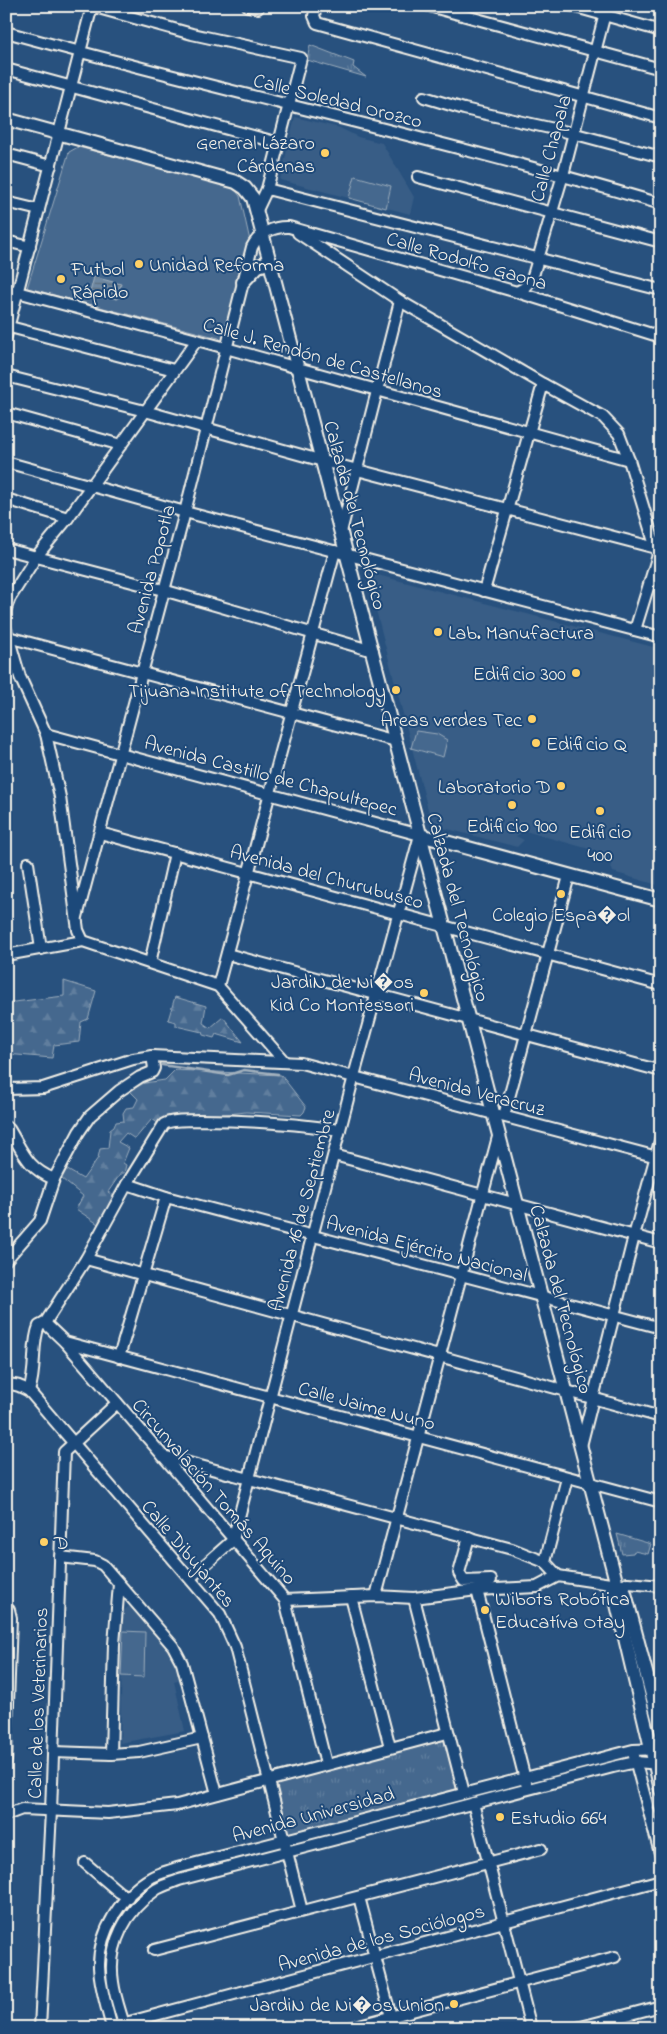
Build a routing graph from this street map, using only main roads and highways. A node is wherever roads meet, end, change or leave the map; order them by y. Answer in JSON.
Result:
{"nodes":[{"id":1,"x":6,"y":119,"type":"edge"},
{"id":2,"x":271,"y":262,"type":"junction"},
{"id":3,"x":243,"y":282,"type":"road end"},
{"id":4,"x":419,"y":840,"type":"junction"},
{"id":5,"x":661,"y":900,"type":"edge"},
{"id":6,"x":617,"y":1585,"type":"junction"},
{"id":7,"x":661,"y":1730,"type":"edge"},
{"id":8,"x":655,"y":1748,"type":"edge"},
{"id":9,"x":657,"y":1764,"type":"edge"},
{"id":10,"x":661,"y":1790,"type":"edge"}],
"edges":[{"from":1,"to":2,"type":"main road","name":"Calzada del Tecnológico"},
{"from":2,"to":3,"type":"main road"},
{"from":2,"to":4,"type":"main road","name":"Calzada del Tecnológico"},
{"from":4,"to":5,"type":"main road","name":"Avenida Castillo de Chapultepec"},
{"from":4,"to":6,"type":"main road","name":"Calzada del Tecnológico"},
{"from":6,"to":7,"type":"main road","name":"Calzada del Tecnológico"},
{"from":6,"to":8,"type":"main road","name":"Calzada del Tecnológico"},
{"from":8,"to":9,"type":"main road","name":"Calzada del Tecnológico"},
{"from":9,"to":10,"type":"main road","name":"Calzada del Tecnológico"}]}
